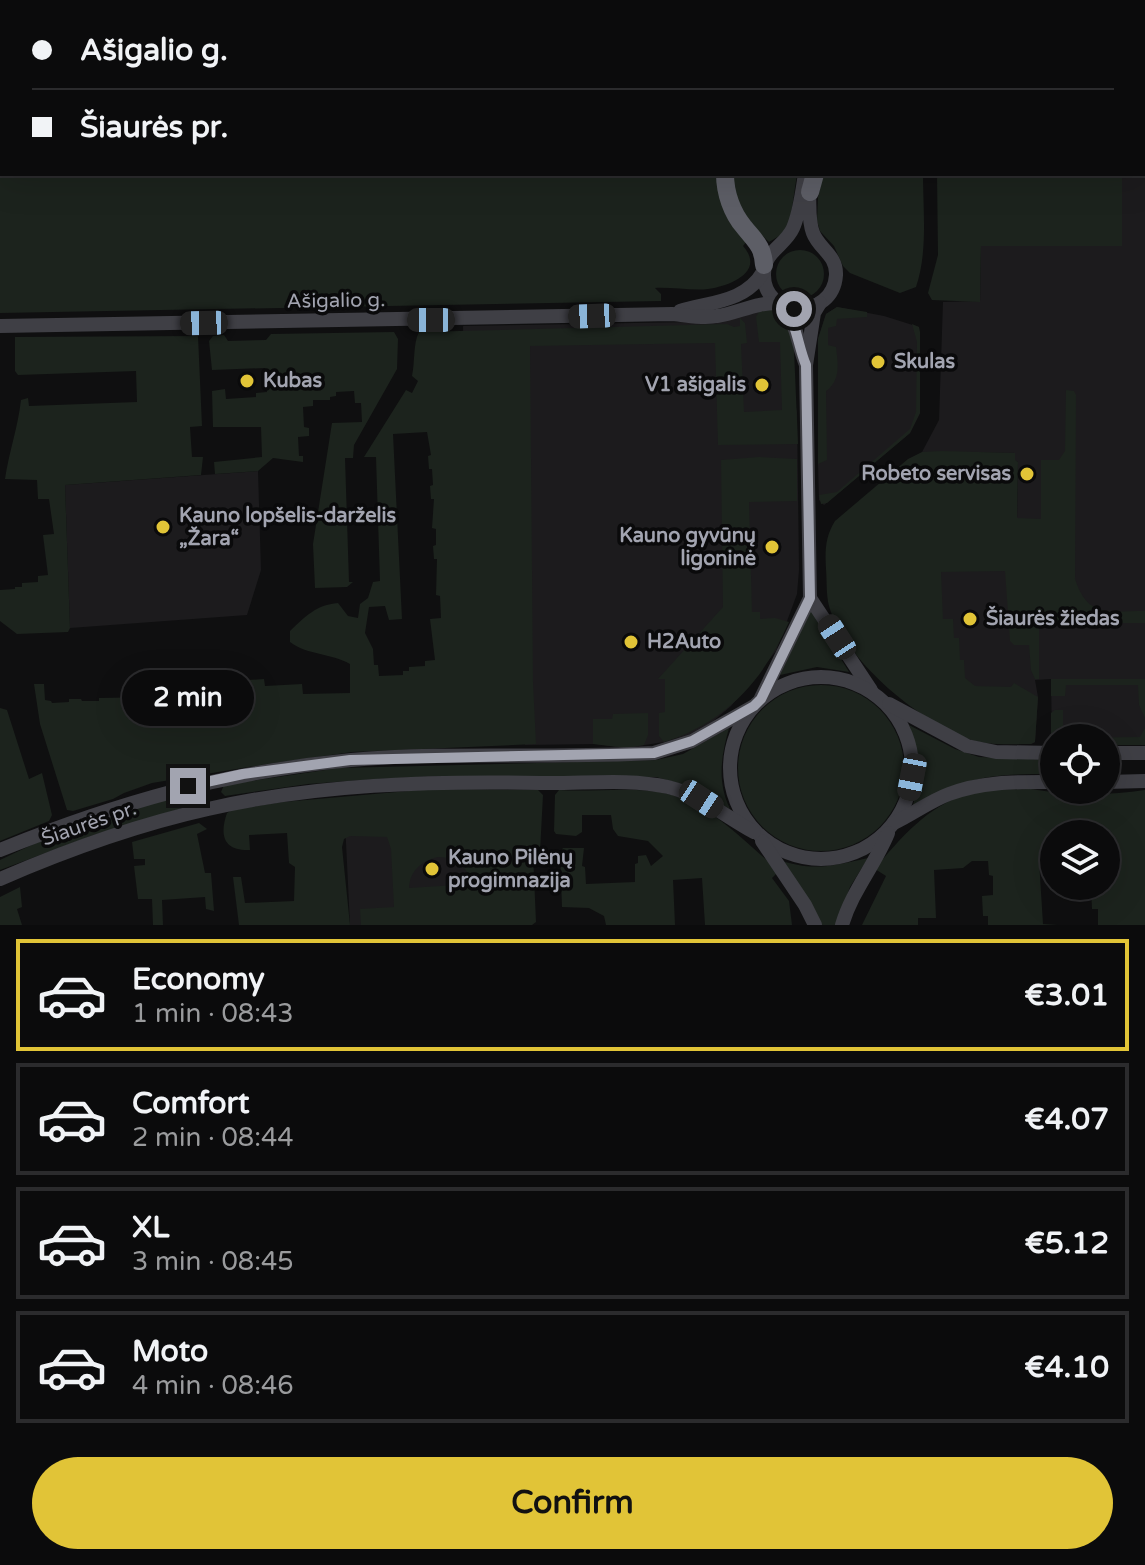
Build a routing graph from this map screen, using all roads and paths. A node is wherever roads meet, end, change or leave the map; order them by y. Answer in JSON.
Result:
{"nodes":[{"id":1,"x":725,"y":176,"type":"edge"},
{"id":2,"x":809,"y":178,"type":"edge"},
{"id":3,"x":784,"y":241,"type":"junction"},
{"id":4,"x":820,"y":243,"type":"junction"},
{"id":5,"x":764,"y":268,"type":"junction"},
{"id":6,"x":820,"y":303,"type":"junction"},
{"id":7,"x":782,"y":305,"type":"junction"},
{"id":8,"x":672,"y":314,"type":"junction"},
{"id":9,"x":0,"y":326,"type":"edge"},
{"id":10,"x":806,"y":365,"type":"junction"},
{"id":11,"x":810,"y":598,"type":"junction"},
{"id":12,"x":879,"y":698,"type":"junction"},
{"id":13,"x":758,"y":702,"type":"junction"},
{"id":14,"x":1040,"y":753,"type":"edge"},
{"id":15,"x":1120,"y":753,"type":"edge"},
{"id":16,"x":1145,"y":753,"type":"edge"},
{"id":17,"x":1145,"y":781,"type":"edge"},
{"id":18,"x":205,"y":782,"type":"junction"},
{"id":19,"x":1040,"y":782,"type":"edge"},
{"id":20,"x":1120,"y":782,"type":"edge"},
{"id":21,"x":211,"y":808,"type":"junction"},
{"id":22,"x":892,"y":826,"type":"junction"},
{"id":23,"x":756,"y":833,"type":"junction"},
{"id":24,"x":0,"y":850,"type":"edge"},
{"id":25,"x":0,"y":879,"type":"edge"},
{"id":26,"x":815,"y":925,"type":"edge"},
{"id":27,"x":842,"y":925,"type":"edge"}],
"edges":[{"from":1,"to":5,"type":"highway"},
{"from":2,"to":3,"type":"main road"},
{"from":2,"to":4,"type":"main road"},
{"from":3,"to":4,"type":"main road"},
{"from":3,"to":5,"type":"main road"},
{"from":4,"to":6,"type":"main road"},
{"from":5,"to":7,"type":"main road"},
{"from":5,"to":8,"type":"main road","name":"Ašigalio g."},
{"from":6,"to":7,"type":"main road"},
{"from":6,"to":10,"type":"main road"},
{"from":7,"to":8,"type":"main road","name":"Ašigalio g."},
{"from":7,"to":10,"type":"main road"},
{"from":8,"to":9,"type":"main road","name":"Ašigalio g."},
{"from":10,"to":11,"type":"main road"},
{"from":11,"to":12,"type":"main road"},
{"from":11,"to":13,"type":"main road"},
{"from":12,"to":13,"type":"main road"},
{"from":12,"to":14,"type":"main road"},
{"from":12,"to":22,"type":"main road"},
{"from":13,"to":18,"type":"main road","name":"Šiaurės pr."},
{"from":13,"to":23,"type":"main road"},
{"from":15,"to":16,"type":"main road"},
{"from":17,"to":20,"type":"main road"},
{"from":18,"to":21,"type":"main road"},
{"from":18,"to":24,"type":"main road","name":"Šiaurės pr."},
{"from":19,"to":22,"type":"main road"},
{"from":21,"to":23,"type":"main road","name":"Šiaurės pr."},
{"from":21,"to":25,"type":"main road","name":"Šiaurės pr."},
{"from":22,"to":23,"type":"main road"},
{"from":22,"to":27,"type":"main road"},
{"from":23,"to":26,"type":"main road"}]}
